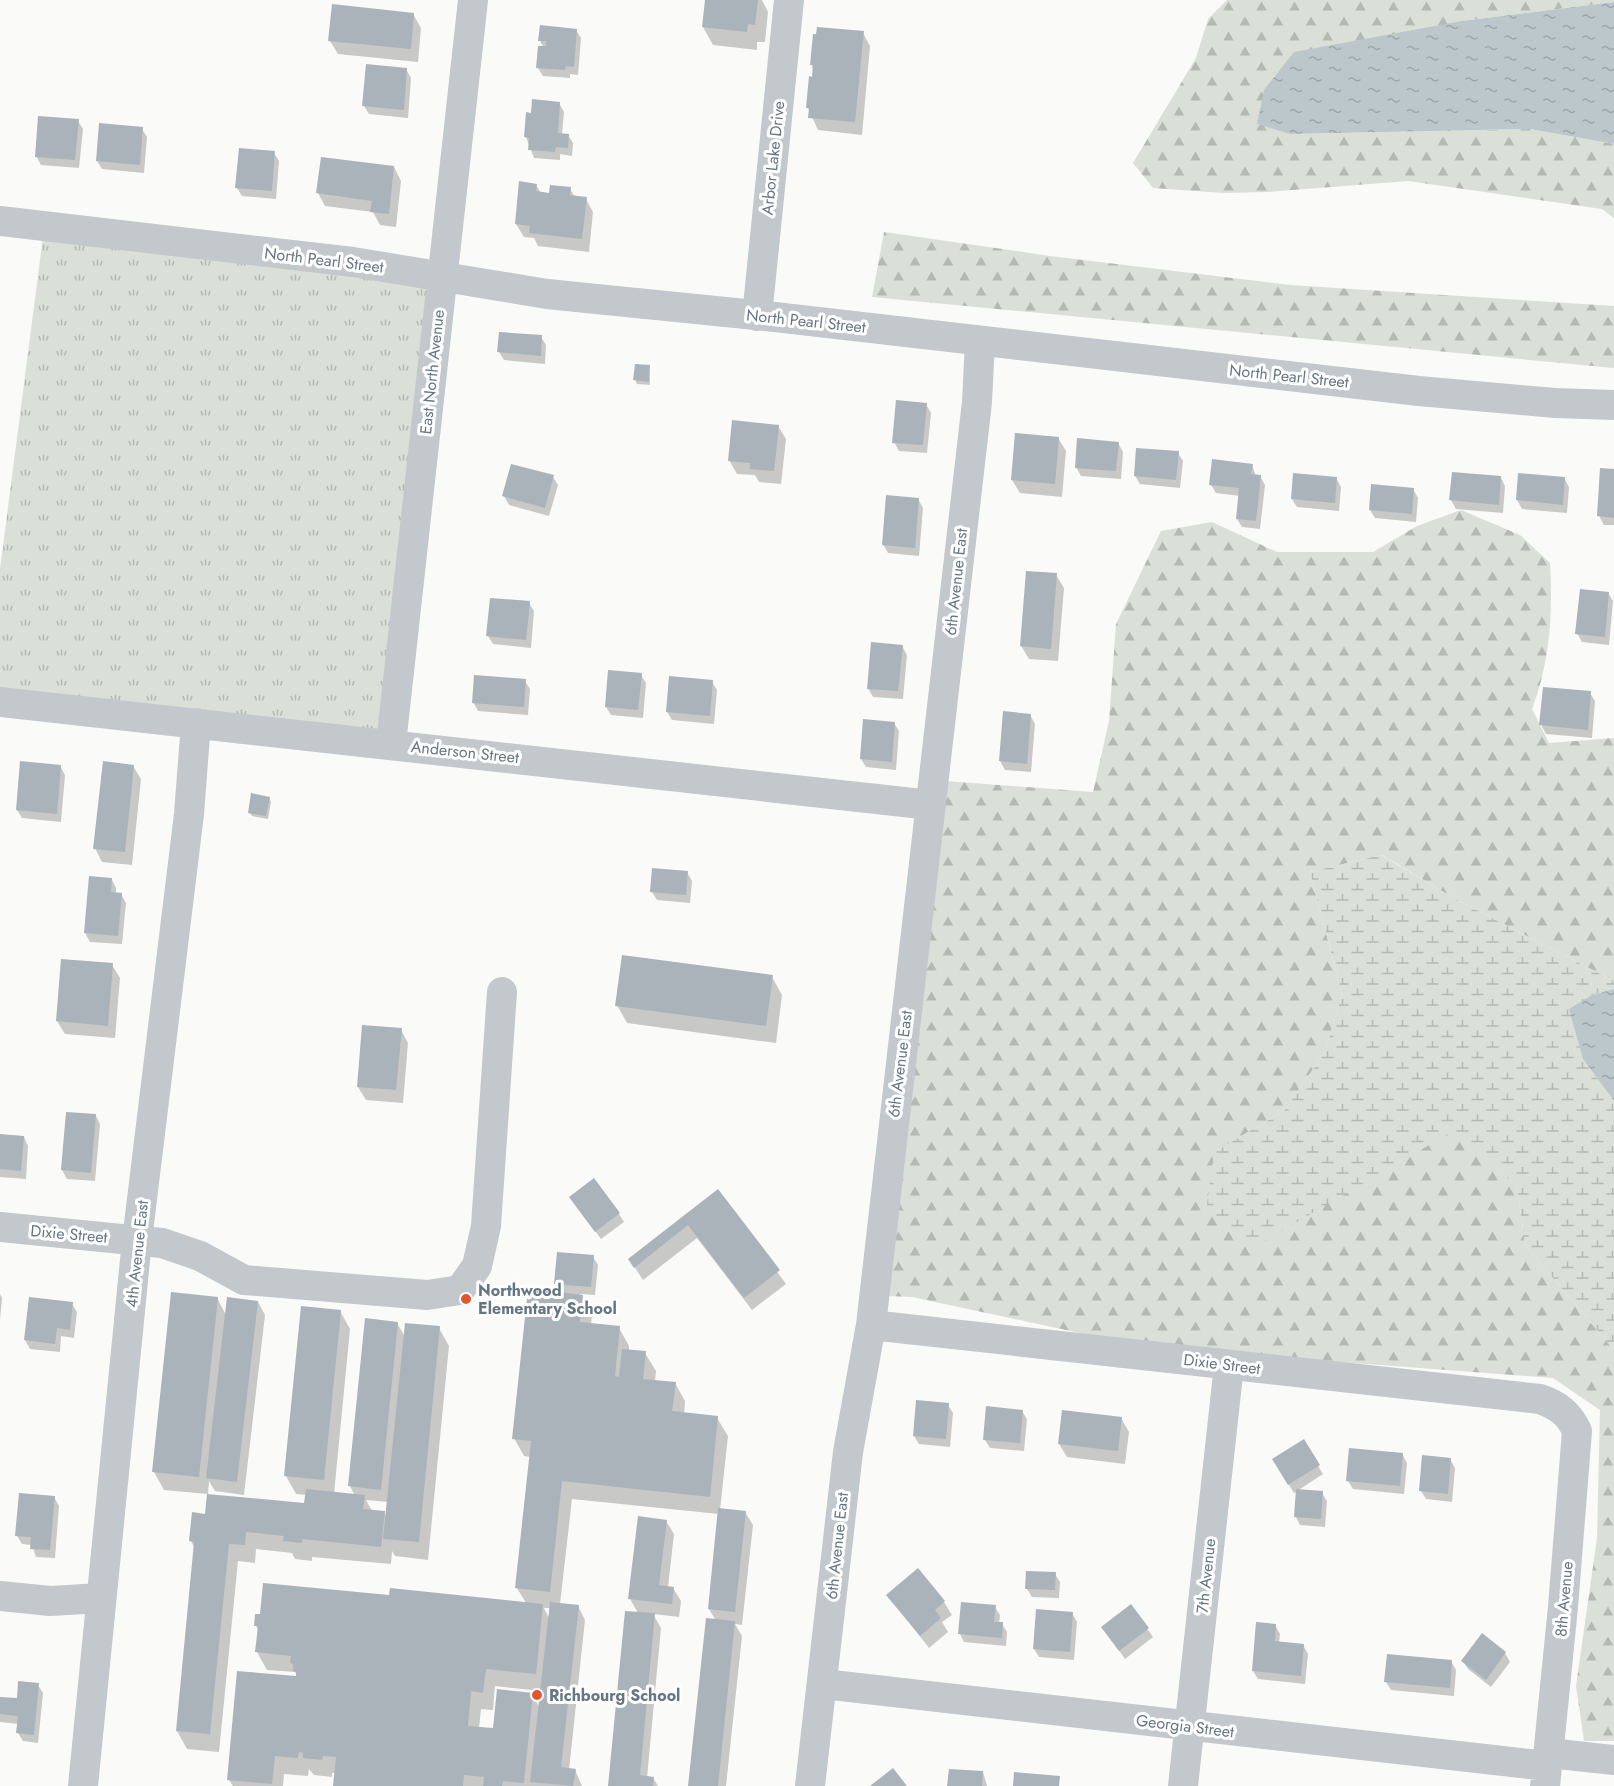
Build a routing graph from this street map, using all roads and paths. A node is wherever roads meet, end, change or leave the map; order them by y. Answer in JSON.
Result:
{"nodes":[{"id":1,"x":473,"y":0,"type":"edge"},
{"id":2,"x":789,"y":0,"type":"edge"},
{"id":3,"x":0,"y":221,"type":"edge"},
{"id":4,"x":442,"y":276,"type":"junction"},
{"id":5,"x":757,"y":316,"type":"junction"},
{"id":6,"x":980,"y":341,"type":"junction"},
{"id":7,"x":1614,"y":405,"type":"edge"},
{"id":8,"x":0,"y":702,"type":"edge"},
{"id":9,"x":196,"y":723,"type":"junction"},
{"id":10,"x":390,"y":744,"type":"junction"},
{"id":11,"x":931,"y":805,"type":"junction"},
{"id":12,"x":502,"y":992,"type":"dead end"},
{"id":13,"x":0,"y":1227,"type":"edge"},
{"id":14,"x":137,"y":1240,"type":"junction"},
{"id":15,"x":871,"y":1325,"type":"junction"},
{"id":16,"x":1229,"y":1365,"type":"junction"},
{"id":17,"x":1567,"y":1415,"type":"joint"},
{"id":18,"x":0,"y":1596,"type":"edge"},
{"id":19,"x":101,"y":1598,"type":"junction"},
{"id":20,"x":823,"y":1684,"type":"junction"},
{"id":21,"x":1190,"y":1726,"type":"junction"},
{"id":22,"x":1614,"y":1760,"type":"edge"},
{"id":23,"x":1547,"y":1768,"type":"edge"},
{"id":24,"x":83,"y":1786,"type":"edge"},
{"id":25,"x":810,"y":1786,"type":"edge"},
{"id":26,"x":1183,"y":1786,"type":"edge"}],
"edges":[{"from":1,"to":4,"type":"street","name":"East North Avenue"},
{"from":2,"to":5,"type":"street","name":"Arbor Lake Drive"},
{"from":3,"to":4,"type":"street","name":"North Pearl Street"},
{"from":4,"to":5,"type":"street","name":"North Pearl Street"},
{"from":4,"to":10,"type":"street","name":"East North Avenue"},
{"from":5,"to":6,"type":"street","name":"North Pearl Street"},
{"from":6,"to":7,"type":"street","name":"North Pearl Street"},
{"from":6,"to":11,"type":"street","name":"6th Avenue East"},
{"from":8,"to":9,"type":"street","name":"Anderson Street"},
{"from":9,"to":10,"type":"street","name":"Anderson Street"},
{"from":9,"to":14,"type":"street","name":"4th Avenue East"},
{"from":10,"to":11,"type":"street","name":"Anderson Street"},
{"from":11,"to":15,"type":"street","name":"6th Avenue East"},
{"from":12,"to":14,"type":"street","name":"Dixie Street"},
{"from":13,"to":14,"type":"street","name":"Dixie Street"},
{"from":14,"to":19,"type":"street","name":"4th Avenue East"},
{"from":15,"to":16,"type":"street","name":"Dixie Street"},
{"from":15,"to":20,"type":"street","name":"6th Avenue East"},
{"from":16,"to":17,"type":"street","name":"Dixie Street"},
{"from":16,"to":21,"type":"street","name":"7th Avenue"},
{"from":17,"to":23,"type":"street","name":"8th Avenue"},
{"from":18,"to":19,"type":"street"},
{"from":19,"to":24,"type":"street","name":"4th Avenue East"},
{"from":20,"to":21,"type":"street","name":"Georgia Street"},
{"from":20,"to":25,"type":"street","name":"6th Avenue East"},
{"from":21,"to":23,"type":"street","name":"Georgia Street"},
{"from":21,"to":26,"type":"street","name":"7th Avenue"},
{"from":22,"to":23,"type":"street","name":"Georgia Street"}]}
